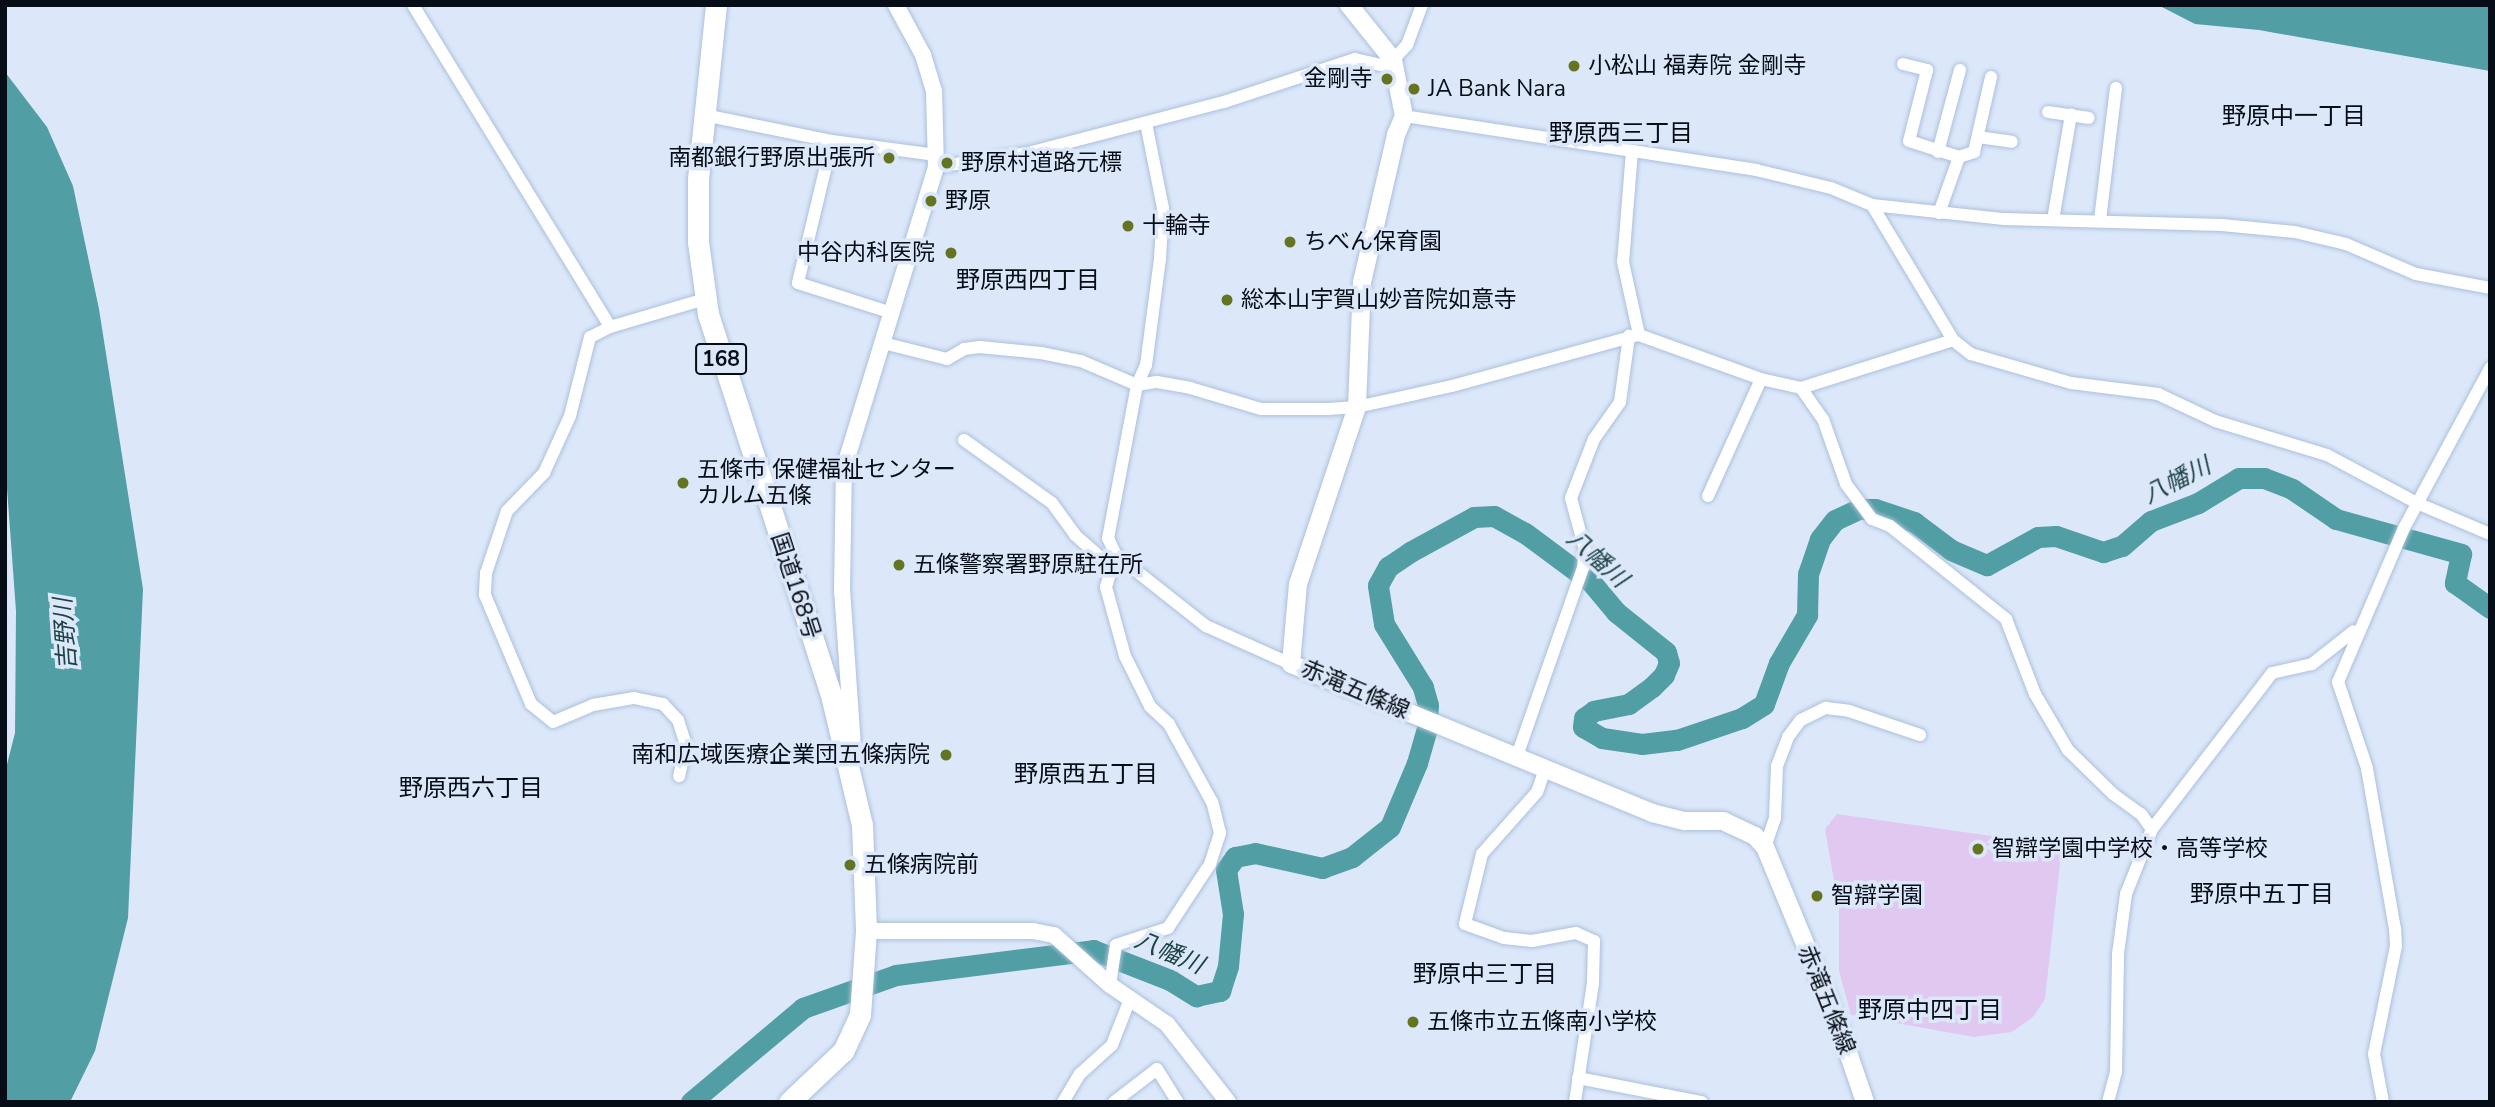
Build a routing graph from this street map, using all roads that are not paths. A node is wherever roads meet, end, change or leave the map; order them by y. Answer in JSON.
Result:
{"nodes":[{"id":1,"x":412,"y":5,"type":"edge"},
{"id":2,"x":716,"y":5,"type":"edge"},
{"id":3,"x":896,"y":5,"type":"edge"},
{"id":4,"x":1349,"y":5,"type":"edge"},
{"id":5,"x":1422,"y":5,"type":"edge"},
{"id":6,"x":1393,"y":60,"type":"junction"},
{"id":7,"x":1903,"y":64,"type":"dead end"},
{"id":8,"x":1960,"y":69,"type":"dead end"},
{"id":9,"x":1991,"y":77,"type":"dead end"},
{"id":10,"x":2116,"y":88,"type":"dead end"},
{"id":11,"x":2048,"y":112,"type":"dead end"},
{"id":12,"x":704,"y":115,"type":"junction"},
{"id":13,"x":2071,"y":115,"type":"junction"},
{"id":14,"x":1405,"y":116,"type":"junction"},
{"id":15,"x":2089,"y":118,"type":"dead end"},
{"id":16,"x":1146,"y":123,"type":"junction"},
{"id":17,"x":1978,"y":137,"type":"junction"},
{"id":18,"x":832,"y":141,"type":"junction"},
{"id":19,"x":2012,"y":142,"type":"dead end"},
{"id":20,"x":1632,"y":151,"type":"junction"},
{"id":21,"x":1938,"y":152,"type":"junction"},
{"id":22,"x":1959,"y":157,"type":"junction"},
{"id":23,"x":936,"y":161,"type":"junction"},
{"id":24,"x":1872,"y":205,"type":"junction"},
{"id":25,"x":1939,"y":213,"type":"junction"},
{"id":26,"x":2053,"y":220,"type":"junction"},
{"id":27,"x":2100,"y":220,"type":"junction"},
{"id":28,"x":2490,"y":288,"type":"edge"},
{"id":29,"x":705,"y":299,"type":"junction"},
{"id":30,"x":892,"y":313,"type":"junction"},
{"id":31,"x":610,"y":327,"type":"junction"},
{"id":32,"x":1634,"y":336,"type":"junction"},
{"id":33,"x":1953,"y":340,"type":"junction"},
{"id":34,"x":883,"y":343,"type":"junction"},
{"id":35,"x":2490,"y":368,"type":"edge"},
{"id":36,"x":1761,"y":379,"type":"junction"},
{"id":37,"x":1138,"y":385,"type":"junction"},
{"id":38,"x":1801,"y":388,"type":"junction"},
{"id":39,"x":1357,"y":407,"type":"junction"},
{"id":40,"x":964,"y":440,"type":"dead end"},
{"id":41,"x":1708,"y":496,"type":"dead end"},
{"id":42,"x":2417,"y":503,"type":"junction"},
{"id":43,"x":2490,"y":534,"type":"edge"},
{"id":44,"x":1112,"y":560,"type":"junction"},
{"id":45,"x":2357,"y":628,"type":"junction"},
{"id":46,"x":1291,"y":664,"type":"junction"},
{"id":47,"x":1920,"y":736,"type":"dead end"},
{"id":48,"x":1517,"y":756,"type":"junction"},
{"id":49,"x":1545,"y":769,"type":"junction"},
{"id":50,"x":679,"y":776,"type":"dead end"},
{"id":51,"x":855,"y":781,"type":"junction"},
{"id":52,"x":2151,"y":829,"type":"junction"},
{"id":53,"x":1765,"y":847,"type":"junction"},
{"id":54,"x":866,"y":931,"type":"junction"},
{"id":55,"x":1105,"y":975,"type":"junction"},
{"id":56,"x":1130,"y":999,"type":"junction"},
{"id":57,"x":1578,"y":1078,"type":"junction"},
{"id":58,"x":789,"y":1102,"type":"edge"},
{"id":59,"x":1063,"y":1102,"type":"edge"},
{"id":60,"x":1114,"y":1102,"type":"edge"},
{"id":61,"x":1178,"y":1102,"type":"edge"},
{"id":62,"x":1227,"y":1102,"type":"edge"},
{"id":63,"x":1575,"y":1102,"type":"edge"},
{"id":64,"x":1702,"y":1102,"type":"edge"},
{"id":65,"x":1865,"y":1102,"type":"edge"},
{"id":66,"x":2108,"y":1102,"type":"edge"},
{"id":67,"x":2383,"y":1102,"type":"edge"}],
"edges":[{"from":1,"to":31,"type":"street"},
{"from":2,"to":12,"type":"highway","name":"国道168号","number":"168"},
{"from":3,"to":23,"type":"street"},
{"from":4,"to":6,"type":"main road"},
{"from":5,"to":6,"type":"street"},
{"from":6,"to":14,"type":"main road"},
{"from":6,"to":16,"type":"street"},
{"from":7,"to":21,"type":"street"},
{"from":8,"to":21,"type":"street"},
{"from":9,"to":17,"type":"street"},
{"from":10,"to":27,"type":"street"},
{"from":11,"to":13,"type":"street"},
{"from":12,"to":18,"type":"street"},
{"from":12,"to":29,"type":"highway","name":"国道168号","number":"168"},
{"from":13,"to":15,"type":"street"},
{"from":13,"to":26,"type":"street"},
{"from":14,"to":20,"type":"street"},
{"from":14,"to":39,"type":"main road","name":"赤滝五條線"},
{"from":16,"to":23,"type":"street"},
{"from":16,"to":37,"type":"street"},
{"from":17,"to":19,"type":"street"},
{"from":17,"to":22,"type":"street"},
{"from":18,"to":23,"type":"street"},
{"from":18,"to":30,"type":"street"},
{"from":20,"to":24,"type":"street"},
{"from":20,"to":32,"type":"street"},
{"from":21,"to":22,"type":"street"},
{"from":22,"to":25,"type":"street"},
{"from":23,"to":30,"type":"street"},
{"from":24,"to":25,"type":"street"},
{"from":24,"to":33,"type":"street"},
{"from":25,"to":26,"type":"street"},
{"from":26,"to":27,"type":"street"},
{"from":27,"to":28,"type":"street"},
{"from":29,"to":31,"type":"street"},
{"from":29,"to":51,"type":"highway","name":"国道168号","number":"168"},
{"from":30,"to":34,"type":"street"},
{"from":31,"to":50,"type":"street"},
{"from":32,"to":36,"type":"street"},
{"from":32,"to":39,"type":"street"},
{"from":32,"to":48,"type":"street"},
{"from":33,"to":38,"type":"street"},
{"from":33,"to":42,"type":"street"},
{"from":34,"to":37,"type":"street"},
{"from":34,"to":51,"type":"street"},
{"from":35,"to":42,"type":"street"},
{"from":36,"to":38,"type":"street"},
{"from":36,"to":41,"type":"street"},
{"from":37,"to":39,"type":"street"},
{"from":37,"to":44,"type":"street"},
{"from":38,"to":52,"type":"street"},
{"from":39,"to":46,"type":"main road","name":"赤滝五條線"},
{"from":40,"to":44,"type":"street"},
{"from":42,"to":43,"type":"street"},
{"from":42,"to":45,"type":"street"},
{"from":44,"to":46,"type":"street"},
{"from":44,"to":55,"type":"street"},
{"from":45,"to":52,"type":"street"},
{"from":45,"to":67,"type":"street"},
{"from":46,"to":48,"type":"main road","name":"赤滝五條線"},
{"from":47,"to":53,"type":"street"},
{"from":48,"to":49,"type":"main road","name":"赤滝五條線"},
{"from":49,"to":53,"type":"main road","name":"赤滝五條線"},
{"from":49,"to":57,"type":"street"},
{"from":51,"to":54,"type":"highway","name":"国道168号","number":"168"},
{"from":52,"to":66,"type":"street"},
{"from":53,"to":65,"type":"main road","name":"赤滝五條線"},
{"from":54,"to":55,"type":"street"},
{"from":54,"to":58,"type":"highway","name":"国道168号","number":"168"},
{"from":55,"to":56,"type":"street"},
{"from":56,"to":59,"type":"street"},
{"from":56,"to":62,"type":"street"},
{"from":57,"to":63,"type":"street"},
{"from":57,"to":64,"type":"street"},
{"from":60,"to":61,"type":"street"}]}
